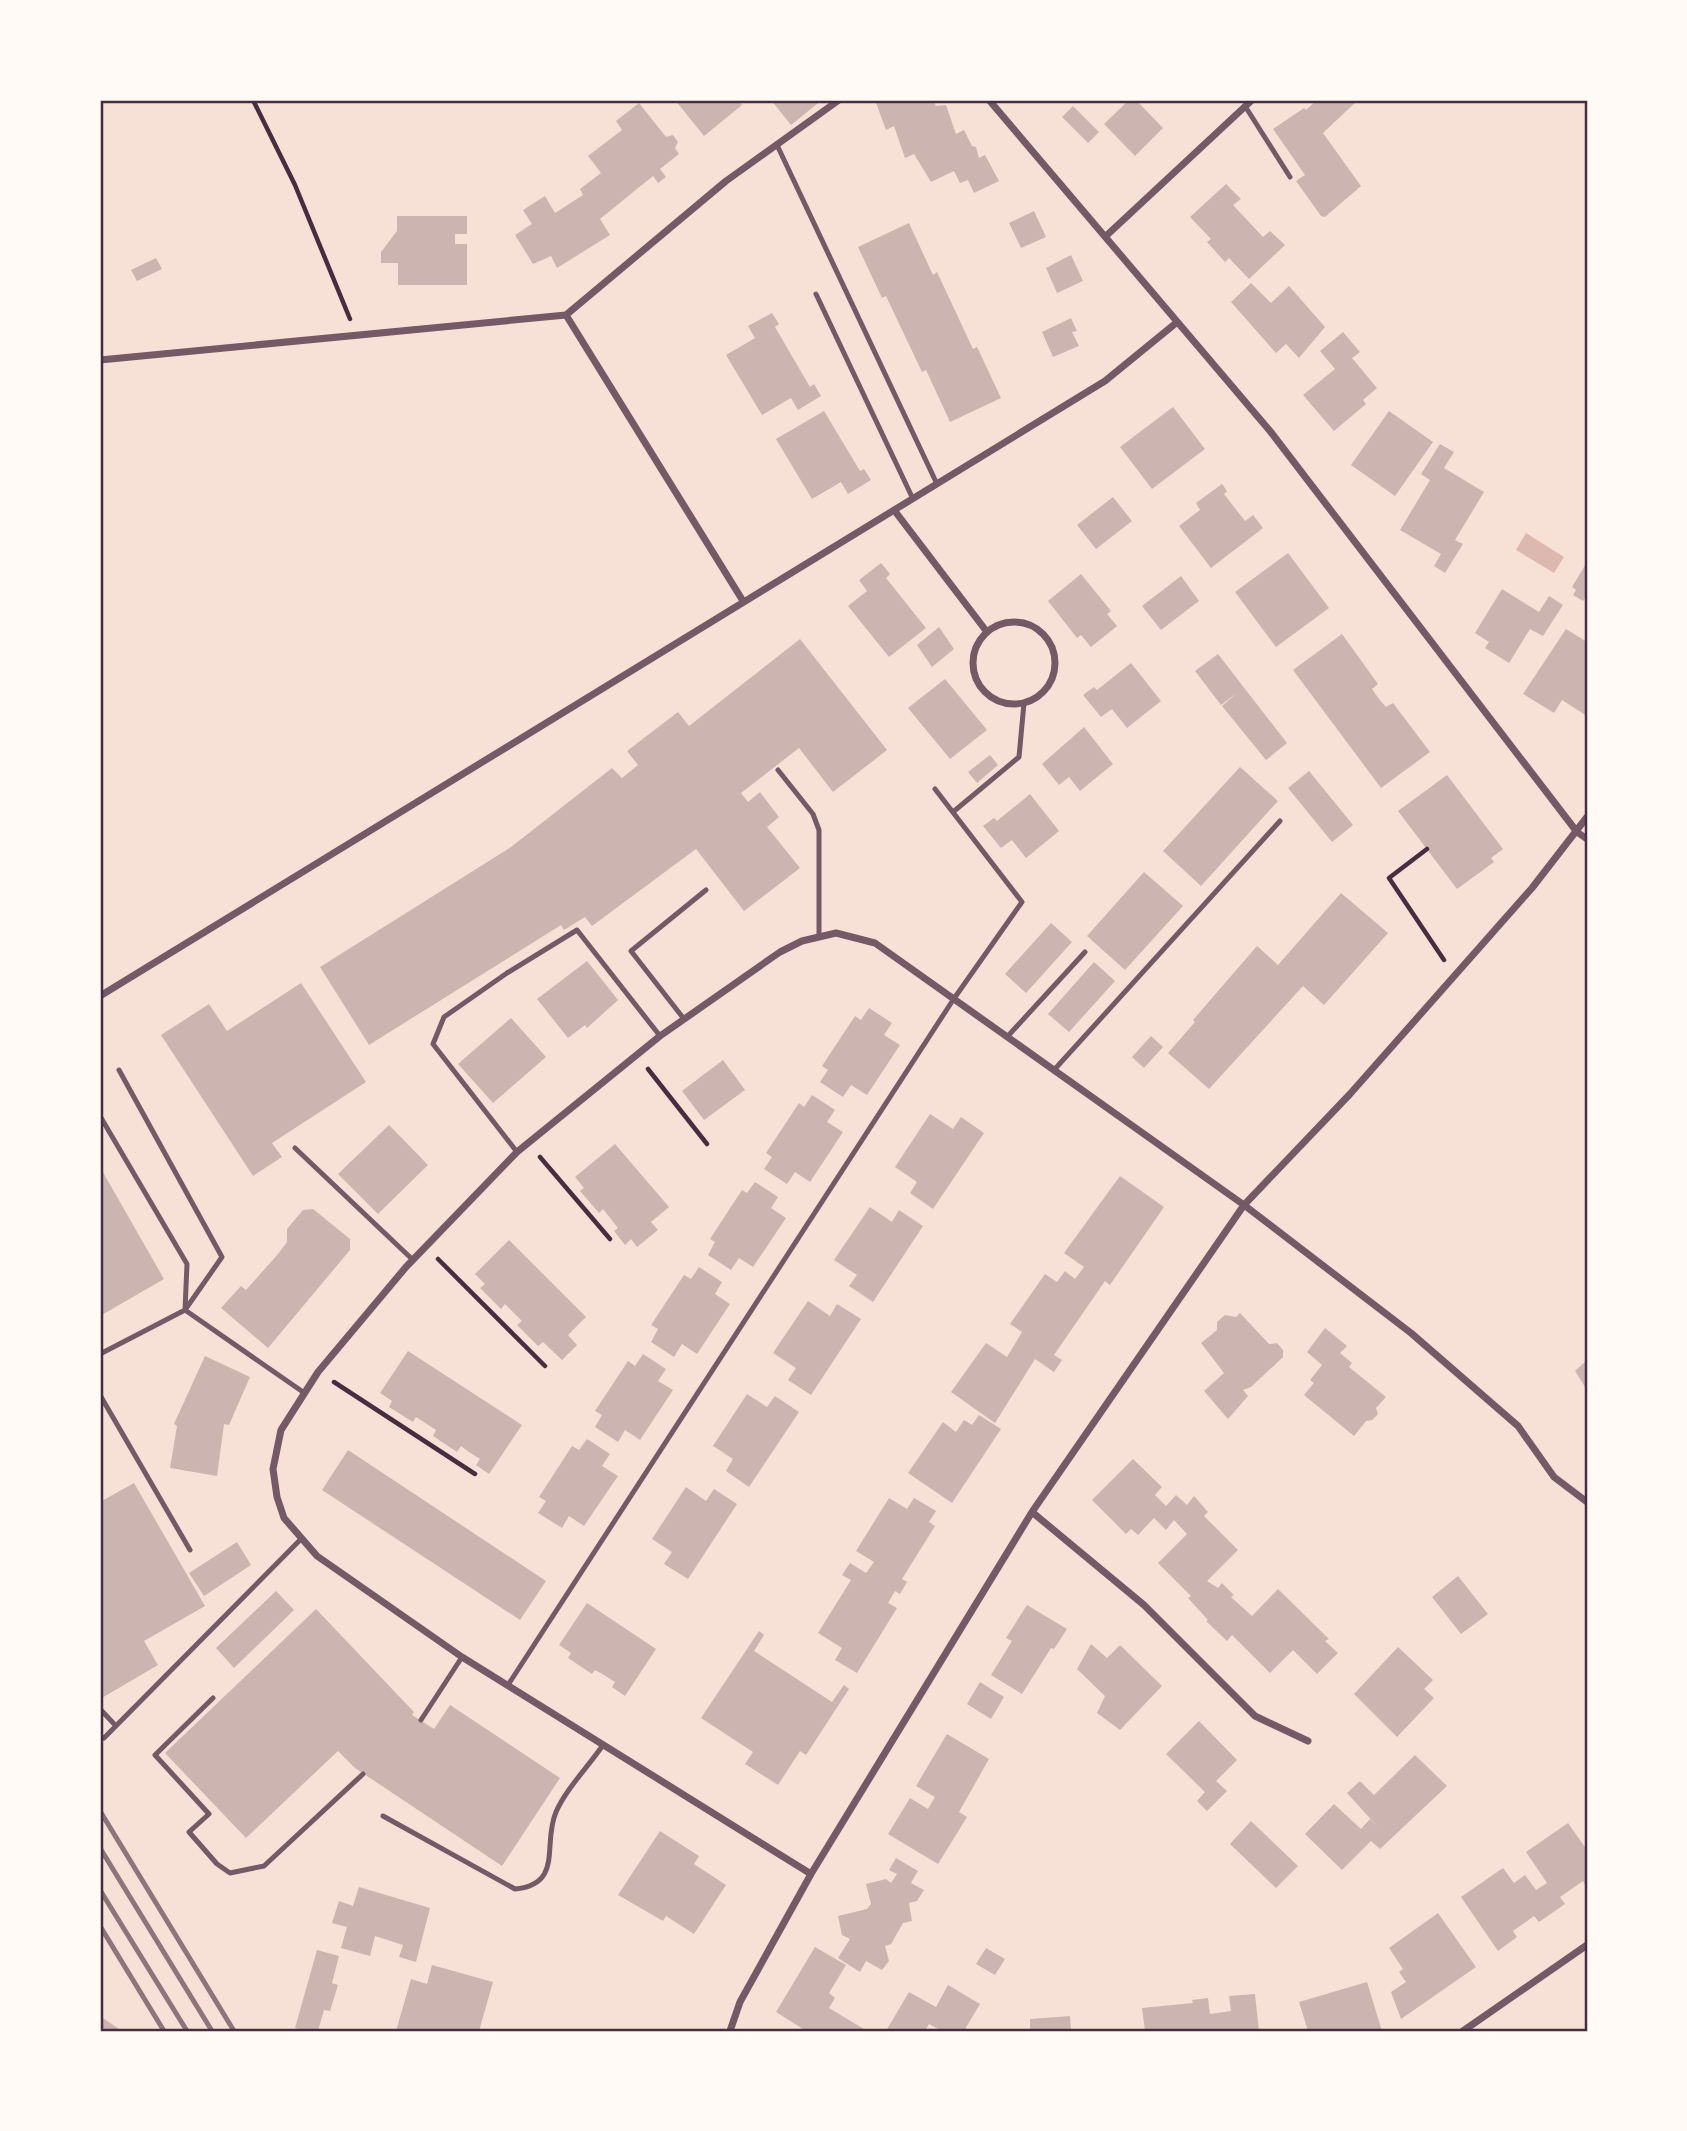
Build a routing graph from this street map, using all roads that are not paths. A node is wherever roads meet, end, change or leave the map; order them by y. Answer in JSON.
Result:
{"nodes":[{"id":1,"x":839,"y":100,"type":"edge"},
{"id":2,"x":989,"y":100,"type":"edge"},
{"id":3,"x":1249,"y":103,"type":"edge"},
{"id":4,"x":777,"y":145,"type":"junction"},
{"id":5,"x":1290,"y":177,"type":"dead end"},
{"id":6,"x":1106,"y":236,"type":"junction"},
{"id":7,"x":816,"y":294,"type":"dead end"},
{"id":8,"x":566,"y":315,"type":"junction"},
{"id":9,"x":1175,"y":323,"type":"junction"},
{"id":10,"x":100,"y":360,"type":"edge"},
{"id":11,"x":937,"y":484,"type":"junction"},
{"id":12,"x":913,"y":499,"type":"junction"},
{"id":13,"x":894,"y":510,"type":"junction"},
{"id":14,"x":743,"y":601,"type":"junction"},
{"id":15,"x":987,"y":632,"type":"junction"},
{"id":16,"x":1024,"y":703,"type":"junction"},
{"id":17,"x":778,"y":771,"type":"dead end"},
{"id":18,"x":935,"y":789,"type":"dead end"},
{"id":19,"x":953,"y":812,"type":"junction"},
{"id":20,"x":1587,"y":817,"type":"edge"},
{"id":21,"x":1280,"y":821,"type":"dead end"},
{"id":22,"x":1577,"y":832,"type":"junction"},
{"id":23,"x":1587,"y":839,"type":"edge"},
{"id":24,"x":706,"y":890,"type":"dead end"},
{"id":25,"x":819,"y":935,"type":"junction"},
{"id":26,"x":1085,"y":952,"type":"dead end"},
{"id":27,"x":100,"y":996,"type":"edge"},
{"id":28,"x":953,"y":1000,"type":"junction"},
{"id":29,"x":684,"y":1019,"type":"junction"},
{"id":30,"x":660,"y":1036,"type":"junction"},
{"id":31,"x":1007,"y":1037,"type":"junction"},
{"id":32,"x":119,"y":1070,"type":"dead end"},
{"id":33,"x":1054,"y":1070,"type":"junction"},
{"id":34,"x":100,"y":1116,"type":"edge"},
{"id":35,"x":295,"y":1148,"type":"dead end"},
{"id":36,"x":517,"y":1152,"type":"junction"},
{"id":37,"x":1244,"y":1205,"type":"junction"},
{"id":38,"x":413,"y":1260,"type":"junction"},
{"id":39,"x":185,"y":1310,"type":"junction"},
{"id":40,"x":100,"y":1354,"type":"edge"},
{"id":41,"x":303,"y":1392,"type":"junction"},
{"id":42,"x":100,"y":1395,"type":"edge"},
{"id":43,"x":1587,"y":1502,"type":"edge"},
{"id":44,"x":1032,"y":1512,"type":"junction"},
{"id":45,"x":300,"y":1540,"type":"junction"},
{"id":46,"x":190,"y":1550,"type":"dead end"},
{"id":47,"x":462,"y":1657,"type":"junction"},
{"id":48,"x":508,"y":1685,"type":"junction"},
{"id":49,"x":213,"y":1698,"type":"dead end"},
{"id":50,"x":100,"y":1709,"type":"edge"},
{"id":51,"x":421,"y":1720,"type":"dead end"},
{"id":52,"x":116,"y":1726,"type":"junction"},
{"id":53,"x":104,"y":1738,"type":"dead end"},
{"id":54,"x":1308,"y":1741,"type":"dead end"},
{"id":55,"x":603,"y":1745,"type":"junction"},
{"id":56,"x":363,"y":1774,"type":"dead end"},
{"id":57,"x":383,"y":1816,"type":"dead end"},
{"id":58,"x":811,"y":1874,"type":"junction"},
{"id":59,"x":1587,"y":1945,"type":"edge"},
{"id":60,"x":730,"y":2031,"type":"edge"},
{"id":61,"x":1463,"y":2031,"type":"edge"}],
"edges":[{"from":1,"to":4,"type":"street"},
{"from":2,"to":6,"type":"street"},
{"from":3,"to":5,"type":"lane"},
{"from":3,"to":6,"type":"street"},
{"from":4,"to":8,"type":"street"},
{"from":4,"to":11,"type":"lane"},
{"from":6,"to":9,"type":"street"},
{"from":7,"to":12,"type":"lane"},
{"from":8,"to":10,"type":"street"},
{"from":8,"to":14,"type":"street"},
{"from":9,"to":11,"type":"street"},
{"from":9,"to":22,"type":"street"},
{"from":11,"to":12,"type":"street"},
{"from":12,"to":13,"type":"street"},
{"from":13,"to":14,"type":"street"},
{"from":13,"to":15,"type":"street"},
{"from":14,"to":27,"type":"street"},
{"from":15,"to":16,"type":"street"},
{"from":15,"to":16,"type":"street"},
{"from":16,"to":19,"type":"lane"},
{"from":17,"to":25,"type":"lane"},
{"from":18,"to":19,"type":"lane"},
{"from":19,"to":28,"type":"lane"},
{"from":20,"to":22,"type":"street"},
{"from":21,"to":33,"type":"lane"},
{"from":22,"to":23,"type":"street"},
{"from":22,"to":37,"type":"street"},
{"from":24,"to":29,"type":"lane"},
{"from":25,"to":28,"type":"street"},
{"from":25,"to":29,"type":"street"},
{"from":26,"to":31,"type":"lane"},
{"from":28,"to":31,"type":"street"},
{"from":28,"to":48,"type":"lane"},
{"from":29,"to":30,"type":"street"},
{"from":30,"to":36,"type":"street"},
{"from":30,"to":36,"type":"lane"},
{"from":31,"to":33,"type":"street"},
{"from":32,"to":39,"type":"lane"},
{"from":33,"to":37,"type":"street"},
{"from":34,"to":39,"type":"lane"},
{"from":35,"to":38,"type":"lane"},
{"from":36,"to":38,"type":"street"},
{"from":37,"to":43,"type":"street"},
{"from":37,"to":44,"type":"street"},
{"from":38,"to":41,"type":"street"},
{"from":39,"to":40,"type":"lane"},
{"from":39,"to":41,"type":"lane"},
{"from":41,"to":45,"type":"street"},
{"from":42,"to":46,"type":"lane"},
{"from":44,"to":54,"type":"street"},
{"from":44,"to":58,"type":"street"},
{"from":45,"to":47,"type":"street"},
{"from":45,"to":52,"type":"lane"},
{"from":47,"to":48,"type":"street"},
{"from":47,"to":51,"type":"lane"},
{"from":48,"to":55,"type":"street"},
{"from":49,"to":56,"type":"lane"},
{"from":50,"to":52,"type":"lane"},
{"from":52,"to":53,"type":"lane"},
{"from":55,"to":57,"type":"lane"},
{"from":55,"to":58,"type":"street"},
{"from":58,"to":60,"type":"street"},
{"from":59,"to":61,"type":"street"}]}
